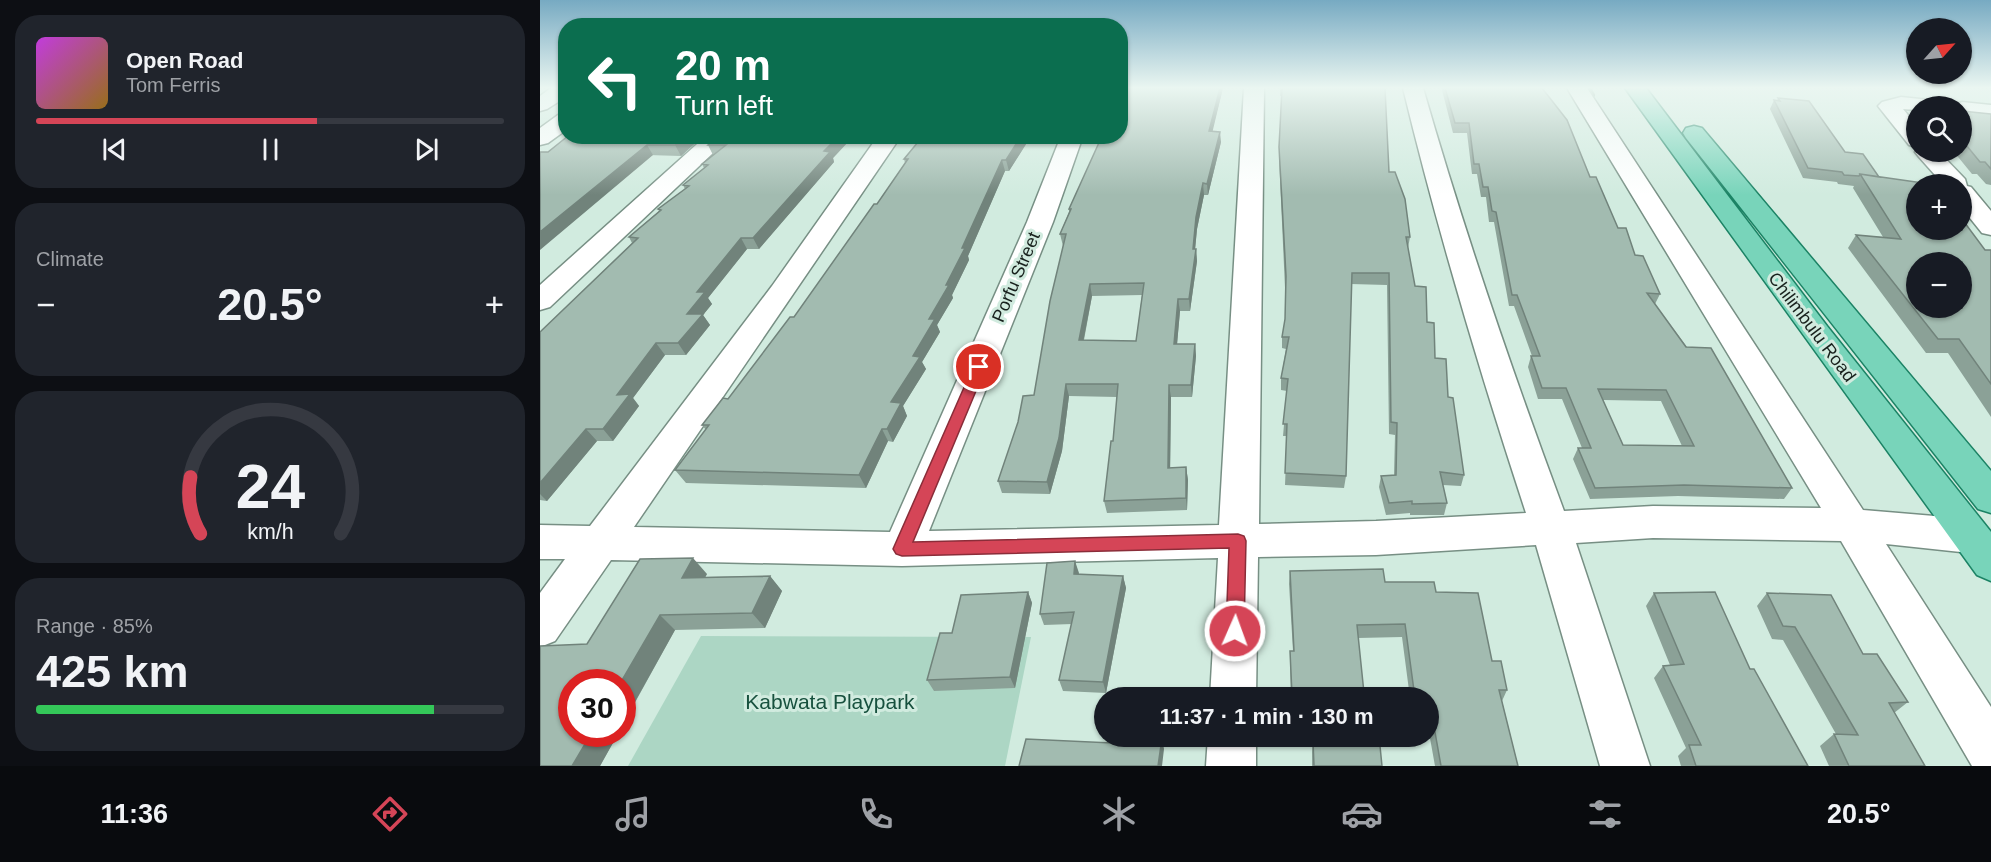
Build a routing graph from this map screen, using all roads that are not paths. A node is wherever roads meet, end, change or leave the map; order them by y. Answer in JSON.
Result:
{"nodes":[{"id":1,"x":1253,"y":124,"type":"edge"},
{"id":2,"x":1422,"y":124,"type":"edge"},
{"id":3,"x":1599,"y":124,"type":"edge"},
{"id":4,"x":1661,"y":124,"type":"edge"},
{"id":5,"x":1686,"y":124,"type":"edge"},
{"id":6,"x":558,"y":125,"type":"edge"},
{"id":7,"x":540,"y":138,"type":"edge"},
{"id":8,"x":711,"y":144,"type":"edge"},
{"id":9,"x":885,"y":144,"type":"edge"},
{"id":10,"x":1069,"y":144,"type":"edge"},
{"id":11,"x":1937,"y":162,"type":"edge"},
{"id":12,"x":1947,"y":174,"type":"edge"},
{"id":13,"x":1972,"y":204,"type":"edge"},
{"id":14,"x":1991,"y":227,"type":"edge"},
{"id":15,"x":540,"y":301,"type":"edge"},
{"id":16,"x":1991,"y":498,"type":"edge"},
{"id":17,"x":1852,"y":525,"type":"junction"},
{"id":18,"x":1551,"y":528,"type":"junction"},
{"id":19,"x":1238,"y":541,"type":"junction"},
{"id":20,"x":540,"y":542,"type":"edge"},
{"id":21,"x":601,"y":543,"type":"junction"},
{"id":22,"x":902,"y":549,"type":"junction"},
{"id":23,"x":1981,"y":549,"type":"edge"},
{"id":24,"x":540,"y":627,"type":"edge"},
{"id":25,"x":1233,"y":687,"type":"edge"},
{"id":26,"x":1232,"y":747,"type":"edge"},
{"id":27,"x":1991,"y":751,"type":"edge"},
{"id":28,"x":1231,"y":766,"type":"edge"},
{"id":29,"x":1625,"y":766,"type":"edge"}],
"edges":[{"from":1,"to":19,"type":"street"},
{"from":2,"to":18,"type":"street"},
{"from":3,"to":17,"type":"street"},
{"from":4,"to":23,"type":"main road","name":"Chilimbulu Road"},
{"from":5,"to":16,"type":"main road","name":"Chilimbulu Road"},
{"from":6,"to":7,"type":"street"},
{"from":8,"to":15,"type":"street"},
{"from":9,"to":21,"type":"street"},
{"from":10,"to":22,"type":"street","name":"Porfu Street"},
{"from":11,"to":12,"type":"street"},
{"from":13,"to":14,"type":"street"},
{"from":17,"to":18,"type":"street"},
{"from":17,"to":23,"type":"street"},
{"from":17,"to":27,"type":"street"},
{"from":18,"to":19,"type":"street"},
{"from":18,"to":29,"type":"street"},
{"from":19,"to":22,"type":"street"},
{"from":19,"to":25,"type":"street"},
{"from":20,"to":21,"type":"street"},
{"from":21,"to":22,"type":"street"},
{"from":21,"to":24,"type":"street"},
{"from":26,"to":28,"type":"street"}]}
